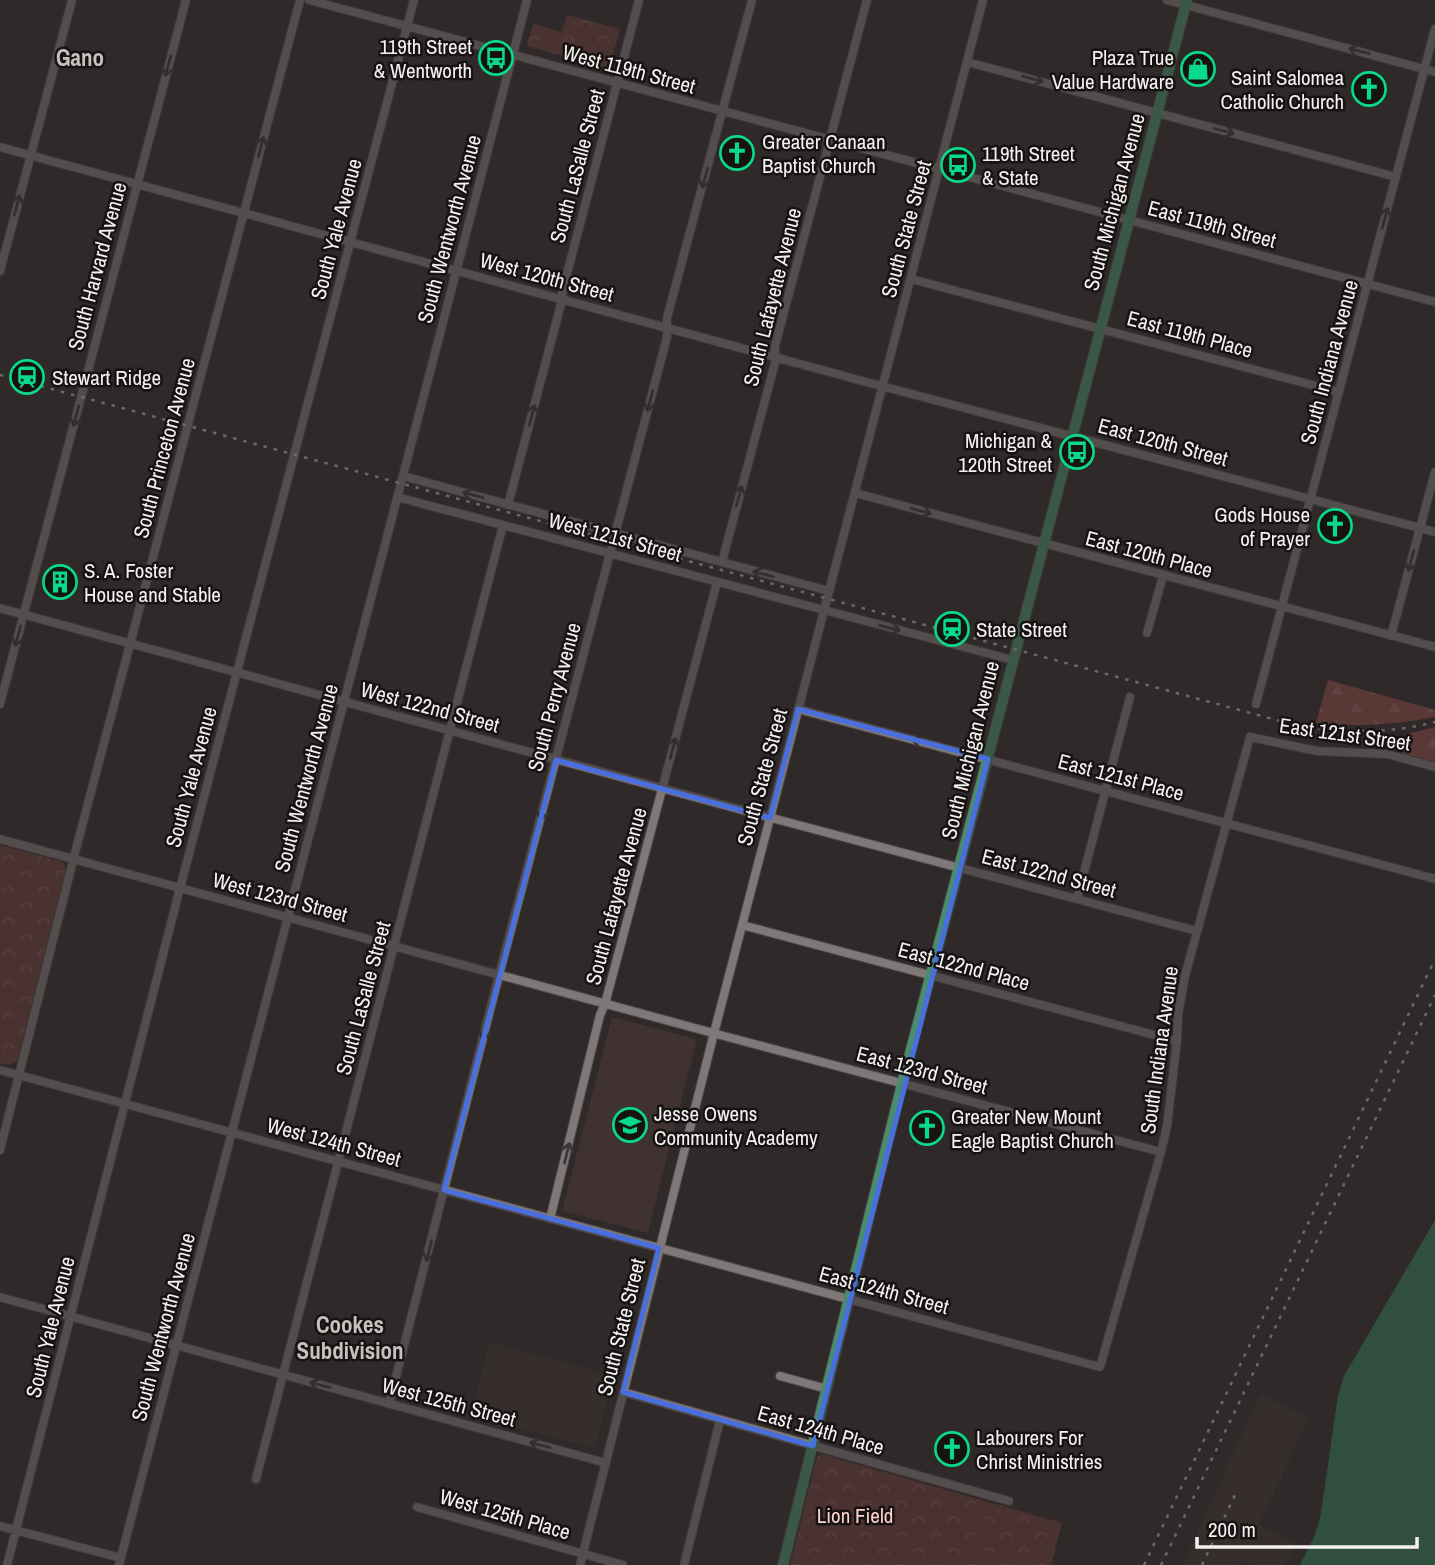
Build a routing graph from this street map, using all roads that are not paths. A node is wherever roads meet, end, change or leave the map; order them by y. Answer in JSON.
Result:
{"nodes":[{"id":1,"x":72,"y":0,"type":"edge"},
{"id":2,"x":186,"y":0,"type":"edge"},
{"id":3,"x":300,"y":0,"type":"edge"},
{"id":4,"x":309,"y":0,"type":"edge"},
{"id":5,"x":414,"y":0,"type":"edge"},
{"id":6,"x":527,"y":0,"type":"edge"},
{"id":7,"x":639,"y":0,"type":"edge"},
{"id":8,"x":752,"y":0,"type":"edge"},
{"id":9,"x":867,"y":0,"type":"edge"},
{"id":10,"x":983,"y":0,"type":"edge"},
{"id":11,"x":1167,"y":0,"type":"edge"},
{"id":12,"x":1187,"y":2,"type":"edge"},
{"id":13,"x":407,"y":26,"type":"junction"},
{"id":14,"x":1435,"y":29,"type":"edge"},
{"id":15,"x":513,"y":55,"type":"junction"},
{"id":16,"x":967,"y":62,"type":"junction"},
{"id":17,"x":1424,"y":69,"type":"junction"},
{"id":18,"x":1435,"y":72,"type":"edge"},
{"id":19,"x":617,"y":84,"type":"junction"},
{"id":20,"x":722,"y":112,"type":"junction"},
{"id":21,"x":1158,"y":113,"type":"junction"},
{"id":22,"x":830,"y":141,"type":"junction"},
{"id":23,"x":0,"y":147,"type":"edge"},
{"id":24,"x":31,"y":155,"type":"junction"},
{"id":25,"x":939,"y":170,"type":"junction"},
{"id":26,"x":1396,"y":177,"type":"junction"},
{"id":27,"x":137,"y":184,"type":"junction"},
{"id":28,"x":244,"y":213,"type":"junction"},
{"id":29,"x":1129,"y":220,"type":"junction"},
{"id":30,"x":351,"y":242,"type":"junction"},
{"id":31,"x":457,"y":270,"type":"junction"},
{"id":32,"x":0,"y":271,"type":"edge"},
{"id":33,"x":911,"y":279,"type":"junction"},
{"id":34,"x":1368,"y":284,"type":"junction"},
{"id":35,"x":561,"y":299,"type":"junction"},
{"id":36,"x":1435,"y":302,"type":"edge"},
{"id":37,"x":667,"y":327,"type":"junction"},
{"id":38,"x":1100,"y":328,"type":"junction"},
{"id":39,"x":774,"y":356,"type":"junction"},
{"id":40,"x":883,"y":386,"type":"junction"},
{"id":41,"x":1339,"y":392,"type":"junction"},
{"id":42,"x":1072,"y":436,"type":"junction"},
{"id":43,"x":1435,"y":472,"type":"edge"},
{"id":44,"x":403,"y":476,"type":"junction"},
{"id":45,"x":855,"y":494,"type":"junction"},
{"id":46,"x":397,"y":497,"type":"junction"},
{"id":47,"x":1312,"y":499,"type":"junction"},
{"id":48,"x":508,"y":505,"type":"junction"},
{"id":49,"x":503,"y":525,"type":"junction"},
{"id":50,"x":1420,"y":528,"type":"junction"},
{"id":51,"x":1435,"y":531,"type":"edge"},
{"id":52,"x":615,"y":534,"type":"junction"},
{"id":53,"x":1044,"y":544,"type":"junction"},
{"id":54,"x":610,"y":554,"type":"junction"},
{"id":55,"x":722,"y":562,"type":"junction"},
{"id":56,"x":1163,"y":576,"type":"junction"},
{"id":57,"x":717,"y":582,"type":"junction"},
{"id":58,"x":829,"y":591,"type":"junction"},
{"id":59,"x":1283,"y":607,"type":"junction"},
{"id":60,"x":0,"y":608,"type":"edge"},
{"id":61,"x":824,"y":611,"type":"junction"},
{"id":62,"x":23,"y":615,"type":"junction"},
{"id":63,"x":1147,"y":634,"type":"dead end"},
{"id":64,"x":1391,"y":636,"type":"junction"},
{"id":65,"x":131,"y":644,"type":"junction"},
{"id":66,"x":1435,"y":648,"type":"edge"},
{"id":67,"x":1013,"y":660,"type":"junction"},
{"id":68,"x":237,"y":673,"type":"junction"},
{"id":69,"x":1130,"y":697,"type":"dead end"},
{"id":70,"x":344,"y":702,"type":"junction"},
{"id":71,"x":0,"y":704,"type":"edge"},
{"id":72,"x":1256,"y":704,"type":"dead end"},
{"id":73,"x":799,"y":709,"type":"junction"},
{"id":74,"x":450,"y":731,"type":"junction"},
{"id":75,"x":1250,"y":737,"type":"joint"},
{"id":76,"x":988,"y":759,"type":"junction"},
{"id":77,"x":556,"y":760,"type":"junction"},
{"id":78,"x":1435,"y":767,"type":"edge"},
{"id":79,"x":662,"y":788,"type":"junction"},
{"id":80,"x":1105,"y":790,"type":"junction"},
{"id":81,"x":770,"y":818,"type":"junction"},
{"id":82,"x":1226,"y":823,"type":"junction"},
{"id":83,"x":0,"y":839,"type":"edge"},
{"id":84,"x":73,"y":859,"type":"junction"},
{"id":85,"x":960,"y":868,"type":"junction"},
{"id":86,"x":1435,"y":879,"type":"edge"},
{"id":87,"x":180,"y":888,"type":"junction"},
{"id":88,"x":1077,"y":899,"type":"junction"},
{"id":89,"x":287,"y":917,"type":"junction"},
{"id":90,"x":742,"y":925,"type":"junction"},
{"id":91,"x":1197,"y":931,"type":"junction"},
{"id":92,"x":394,"y":946,"type":"junction"},
{"id":93,"x":499,"y":975,"type":"junction"},
{"id":94,"x":931,"y":975,"type":"junction"},
{"id":95,"x":605,"y":1004,"type":"junction"},
{"id":96,"x":714,"y":1033,"type":"junction"},
{"id":97,"x":1177,"y":1041,"type":"junction"},
{"id":98,"x":0,"y":1070,"type":"edge"},
{"id":99,"x":20,"y":1075,"type":"junction"},
{"id":100,"x":902,"y":1084,"type":"junction"},
{"id":101,"x":124,"y":1103,"type":"junction"},
{"id":102,"x":231,"y":1132,"type":"junction"},
{"id":103,"x":0,"y":1150,"type":"edge"},
{"id":104,"x":1161,"y":1152,"type":"junction"},
{"id":105,"x":338,"y":1161,"type":"junction"},
{"id":106,"x":444,"y":1190,"type":"junction"},
{"id":107,"x":550,"y":1219,"type":"junction"},
{"id":108,"x":659,"y":1248,"type":"junction"},
{"id":109,"x":0,"y":1297,"type":"edge"},
{"id":110,"x":849,"y":1299,"type":"junction"},
{"id":111,"x":71,"y":1317,"type":"junction"},
{"id":112,"x":176,"y":1345,"type":"junction"},
{"id":113,"x":1100,"y":1367,"type":"joint"},
{"id":114,"x":283,"y":1375,"type":"junction"},
{"id":115,"x":780,"y":1376,"type":"dead end"},
{"id":116,"x":827,"y":1390,"type":"junction"},
{"id":117,"x":623,"y":1392,"type":"junction"},
{"id":118,"x":389,"y":1404,"type":"junction"},
{"id":119,"x":720,"y":1420,"type":"junction"},
{"id":120,"x":813,"y":1446,"type":"junction"},
{"id":121,"x":606,"y":1463,"type":"junction"},
{"id":122,"x":256,"y":1479,"type":"dead end"},
{"id":123,"x":1009,"y":1501,"type":"dead end"},
{"id":124,"x":417,"y":1507,"type":"dead end"},
{"id":125,"x":0,"y":1526,"type":"edge"},
{"id":126,"x":16,"y":1530,"type":"junction"},
{"id":127,"x":583,"y":1554,"type":"junction"},
{"id":128,"x":120,"y":1562,"type":"edge"},
{"id":129,"x":7,"y":1565,"type":"edge"},
{"id":130,"x":580,"y":1565,"type":"edge"},
{"id":131,"x":623,"y":1565,"type":"edge"},
{"id":132,"x":684,"y":1565,"type":"edge"},
{"id":133,"x":783,"y":1565,"type":"edge"}],
"edges":[{"from":1,"to":24,"type":"street"},
{"from":2,"to":27,"type":"street","name":"South Harvard Avenue","one_way":true},
{"from":28,"to":3,"type":"street","name":"South Princeton Avenue","one_way":true},
{"from":4,"to":13,"type":"street","name":"West 119th Street"},
{"from":5,"to":13,"type":"street","name":"South Yale Avenue"},
{"from":6,"to":15,"type":"street","name":"South Wentworth Avenue"},
{"from":7,"to":19,"type":"street","name":"South LaSalle Street"},
{"from":8,"to":20,"type":"street","name":"South Perry Avenue"},
{"from":9,"to":22,"type":"street","name":"South Lafayette Avenue"},
{"from":10,"to":16,"type":"street","name":"South State Street"},
{"from":11,"to":12,"type":"street"},
{"from":17,"to":12,"type":"street","one_way":true},
{"from":12,"to":21,"type":"main road","name":"South Michigan Avenue"},
{"from":13,"to":15,"type":"street","name":"West 119th Street"},
{"from":13,"to":30,"type":"street","name":"South Yale Avenue"},
{"from":14,"to":17,"type":"street","name":"South Indiana Avenue"},
{"from":15,"to":19,"type":"street","name":"West 119th Street"},
{"from":15,"to":31,"type":"street","name":"South Wentworth Avenue"},
{"from":16,"to":21,"type":"street","one_way":true},
{"from":16,"to":25,"type":"street","name":"South State Street"},
{"from":17,"to":18,"type":"street"},
{"from":17,"to":26,"type":"street","name":"South Indiana Avenue"},
{"from":19,"to":20,"type":"street","name":"West 119th Street"},
{"from":19,"to":35,"type":"street","name":"South LaSalle Street"},
{"from":20,"to":22,"type":"street","name":"West 119th Street"},
{"from":20,"to":37,"type":"street","name":"South Perry Avenue","one_way":true},
{"from":21,"to":26,"type":"street","one_way":true},
{"from":21,"to":29,"type":"main road","name":"South Michigan Avenue"},
{"from":22,"to":25,"type":"street","name":"West 119th Street"},
{"from":22,"to":39,"type":"street","name":"South Lafayette Avenue"},
{"from":23,"to":24,"type":"street","name":"West 120th Street"},
{"from":24,"to":27,"type":"street","name":"West 120th Street"},
{"from":32,"to":24,"type":"street","one_way":true},
{"from":25,"to":29,"type":"street","name":"East 119th Street"},
{"from":25,"to":33,"type":"street","name":"South State Street"},
{"from":34,"to":26,"type":"street","name":"South Indiana Avenue","one_way":true},
{"from":27,"to":28,"type":"street","name":"West 120th Street"},
{"from":27,"to":62,"type":"street","name":"South Harvard Avenue","one_way":true},
{"from":28,"to":30,"type":"street","name":"West 120th Street"},
{"from":28,"to":65,"type":"street","name":"South Princeton Avenue"},
{"from":29,"to":34,"type":"street","name":"East 119th Street"},
{"from":29,"to":38,"type":"main road","name":"South Michigan Avenue"},
{"from":30,"to":31,"type":"street","name":"West 120th Street"},
{"from":30,"to":68,"type":"street","name":"South Yale Avenue"},
{"from":31,"to":35,"type":"street","name":"West 120th Street"},
{"from":31,"to":44,"type":"street","name":"South Wentworth Avenue"},
{"from":33,"to":38,"type":"street","name":"East 119th Place"},
{"from":33,"to":40,"type":"street","name":"South State Street"},
{"from":34,"to":36,"type":"street","name":"East 119th Street"},
{"from":34,"to":41,"type":"street","name":"South Indiana Avenue"},
{"from":35,"to":37,"type":"street","name":"West 120th Street"},
{"from":48,"to":35,"type":"street","name":"South LaSalle Street","one_way":true},
{"from":37,"to":39,"type":"street","name":"West 120th Street"},
{"from":37,"to":52,"type":"street","name":"South Perry Avenue","one_way":true},
{"from":38,"to":41,"type":"street","name":"East 119th Place"},
{"from":38,"to":42,"type":"main road","name":"South Michigan Avenue"},
{"from":39,"to":40,"type":"street","name":"West 120th Street"},
{"from":55,"to":39,"type":"street","name":"South Lafayette Avenue","one_way":true},
{"from":40,"to":42,"type":"street","name":"East 120th Street"},
{"from":40,"to":45,"type":"street","name":"South State Street"},
{"from":41,"to":47,"type":"street","name":"South Indiana Avenue"},
{"from":42,"to":47,"type":"street","name":"East 120th Street"},
{"from":42,"to":53,"type":"main road","name":"South Michigan Avenue"},
{"from":43,"to":50,"type":"street"},
{"from":44,"to":46,"type":"street","name":"South Wentworth Avenue"},
{"from":48,"to":44,"type":"street","name":"West 121st Street","one_way":true},
{"from":45,"to":53,"type":"street","name":"East 120th Place","one_way":true},
{"from":45,"to":58,"type":"street","name":"South State Street"},
{"from":46,"to":49,"type":"street","name":"West 121st Street"},
{"from":46,"to":70,"type":"street","name":"South Wentworth Avenue"},
{"from":47,"to":50,"type":"street","name":"East 120th Street"},
{"from":47,"to":59,"type":"street","name":"South Indiana Avenue"},
{"from":48,"to":52,"type":"street","name":"West 121st Street"},
{"from":49,"to":54,"type":"street","name":"West 121st Street"},
{"from":49,"to":74,"type":"street","name":"South LaSalle Street"},
{"from":50,"to":51,"type":"street","name":"East 120th Street"},
{"from":50,"to":64,"type":"street","one_way":true},
{"from":52,"to":54,"type":"street","name":"South Perry Avenue"},
{"from":52,"to":55,"type":"street","name":"West 121st Street"},
{"from":53,"to":56,"type":"street","name":"East 120th Place"},
{"from":53,"to":67,"type":"main road","name":"South Michigan Avenue"},
{"from":54,"to":57,"type":"street","name":"West 121st Street"},
{"from":54,"to":77,"type":"street","name":"South Perry Avenue"},
{"from":58,"to":55,"type":"street","name":"West 121st Street","one_way":true},
{"from":56,"to":59,"type":"street","name":"East 120th Place"},
{"from":56,"to":63,"type":"street"},
{"from":57,"to":61,"type":"street","name":"West 121st Street"},
{"from":79,"to":57,"type":"street","name":"South Lafayette Avenue","one_way":true},
{"from":58,"to":61,"type":"street","name":"South State Street"},
{"from":59,"to":64,"type":"street","name":"East 120th Place"},
{"from":59,"to":72,"type":"street","name":"South Indiana Avenue"},
{"from":60,"to":62,"type":"street","name":"West 122nd Street"},
{"from":61,"to":67,"type":"street","one_way":true},
{"from":61,"to":73,"type":"street","name":"South State Street"},
{"from":62,"to":65,"type":"street","name":"West 122nd Street"},
{"from":62,"to":71,"type":"street","name":"South Harvard Avenue","one_way":true},
{"from":64,"to":66,"type":"street","name":"East 120th Place"},
{"from":65,"to":68,"type":"street","name":"West 122nd Street"},
{"from":65,"to":84,"type":"street","name":"South Princeton Avenue"},
{"from":67,"to":76,"type":"main road","name":"South Michigan Avenue"},
{"from":68,"to":70,"type":"street","name":"West 122nd Street"},
{"from":68,"to":87,"type":"street","name":"South Yale Avenue"},
{"from":69,"to":80,"type":"street"},
{"from":70,"to":74,"type":"street","name":"West 122nd Street"},
{"from":70,"to":89,"type":"street","name":"South Wentworth Avenue"},
{"from":76,"to":73,"type":"street","name":"East 121st Place","one_way":true},
{"from":73,"to":81,"type":"street","name":"South State Street"},
{"from":74,"to":77,"type":"street","name":"West 122nd Street"},
{"from":74,"to":92,"type":"street","name":"South LaSalle Street"},
{"from":75,"to":78,"type":"street","name":"East 121st Street"},
{"from":75,"to":82,"type":"street","name":"South Indiana Avenue"},
{"from":76,"to":80,"type":"street","name":"East 121st Place"},
{"from":76,"to":85,"type":"main road","name":"South Michigan Avenue"},
{"from":77,"to":79,"type":"street","name":"West 122nd Street"},
{"from":77,"to":93,"type":"street","name":"South Perry Avenue","one_way":true},
{"from":79,"to":81,"type":"street","name":"West 122nd Street"},
{"from":79,"to":95,"type":"street","name":"South Lafayette Avenue"},
{"from":80,"to":82,"type":"street","name":"East 121st Place"},
{"from":80,"to":88,"type":"street"},
{"from":81,"to":85,"type":"street","name":"East 122nd Street"},
{"from":81,"to":90,"type":"street","name":"South State Street"},
{"from":82,"to":86,"type":"street","name":"East 121st Place"},
{"from":82,"to":91,"type":"street","name":"South Indiana Avenue"},
{"from":83,"to":84,"type":"street","name":"West 123rd Street"},
{"from":84,"to":87,"type":"street","name":"West 123rd Street"},
{"from":84,"to":99,"type":"street","name":"South Princeton Avenue"},
{"from":85,"to":88,"type":"street","name":"East 122nd Street"},
{"from":85,"to":94,"type":"main road","name":"South Michigan Avenue"},
{"from":87,"to":89,"type":"street","name":"West 123rd Street"},
{"from":87,"to":101,"type":"street","name":"South Yale Avenue"},
{"from":88,"to":91,"type":"street","name":"East 122nd Street"},
{"from":89,"to":92,"type":"street","name":"West 123rd Street"},
{"from":89,"to":102,"type":"street","name":"South Wentworth Avenue"},
{"from":90,"to":94,"type":"street","name":"East 122nd Place"},
{"from":90,"to":96,"type":"street","name":"South State Street"},
{"from":91,"to":97,"type":"street","name":"South Indiana Avenue"},
{"from":92,"to":93,"type":"street","name":"West 123rd Street"},
{"from":92,"to":105,"type":"street","name":"South LaSalle Street"},
{"from":93,"to":95,"type":"street","name":"West 123rd Street"},
{"from":93,"to":106,"type":"street","name":"South Perry Avenue","one_way":true},
{"from":94,"to":97,"type":"street","name":"East 122nd Place"},
{"from":94,"to":100,"type":"main road","name":"South Michigan Avenue"},
{"from":95,"to":96,"type":"street","name":"West 123rd Street"},
{"from":107,"to":95,"type":"street","name":"South Lafayette Avenue","one_way":true},
{"from":96,"to":100,"type":"street","name":"East 123rd Street"},
{"from":96,"to":108,"type":"street","name":"South State Street"},
{"from":97,"to":104,"type":"street","name":"South Indiana Avenue"},
{"from":98,"to":99,"type":"street","name":"West 124th Street"},
{"from":99,"to":101,"type":"street","name":"West 124th Street"},
{"from":99,"to":103,"type":"street","name":"South Princeton Avenue"},
{"from":100,"to":104,"type":"street","name":"East 123rd Street"},
{"from":100,"to":110,"type":"main road","name":"South Michigan Avenue"},
{"from":101,"to":102,"type":"street","name":"West 124th Street"},
{"from":101,"to":111,"type":"street","name":"South Yale Avenue"},
{"from":102,"to":105,"type":"street","name":"West 124th Street"},
{"from":102,"to":112,"type":"street","name":"South Wentworth Avenue"},
{"from":104,"to":113,"type":"street","name":"South Indiana Avenue"},
{"from":105,"to":106,"type":"street","name":"West 124th Street"},
{"from":105,"to":114,"type":"street","name":"South LaSalle Street"},
{"from":106,"to":107,"type":"street","name":"West 124th Street"},
{"from":106,"to":118,"type":"street","name":"South Perry Avenue","one_way":true},
{"from":107,"to":108,"type":"street","name":"West 124th Street"},
{"from":108,"to":110,"type":"street","name":"East 124th Street"},
{"from":108,"to":117,"type":"street","name":"South State Street"},
{"from":109,"to":111,"type":"street","name":"West 125th Street"},
{"from":110,"to":113,"type":"street","name":"East 124th Street"},
{"from":110,"to":116,"type":"main road","name":"South Michigan Avenue"},
{"from":111,"to":112,"type":"street","name":"West 125th Street"},
{"from":111,"to":126,"type":"street","name":"South Yale Avenue"},
{"from":112,"to":114,"type":"street","name":"West 125th Street"},
{"from":112,"to":128,"type":"street","name":"South Wentworth Avenue"},
{"from":118,"to":114,"type":"street","name":"West 125th Street","one_way":true},
{"from":114,"to":122,"type":"street","name":"South LaSalle Street"},
{"from":115,"to":116,"type":"street"},
{"from":116,"to":120,"type":"main road","name":"South Michigan Avenue"},
{"from":117,"to":119,"type":"street","name":"East 124th Place"},
{"from":117,"to":121,"type":"street","name":"South State Street"},
{"from":121,"to":118,"type":"street","name":"West 125th Street","one_way":true},
{"from":119,"to":120,"type":"street","name":"East 124th Place"},
{"from":119,"to":132,"type":"street"},
{"from":120,"to":123,"type":"street","name":"East 124th Place"},
{"from":120,"to":133,"type":"main road","name":"South Michigan Avenue"},
{"from":121,"to":127,"type":"street","name":"South State Street"},
{"from":124,"to":127,"type":"street","name":"West 125th Place"},
{"from":125,"to":126,"type":"street"},
{"from":126,"to":128,"type":"street"},
{"from":126,"to":129,"type":"street","name":"South Yale Avenue"},
{"from":127,"to":130,"type":"street","name":"South State Street"},
{"from":127,"to":131,"type":"street","name":"West 125th Place"}]}
